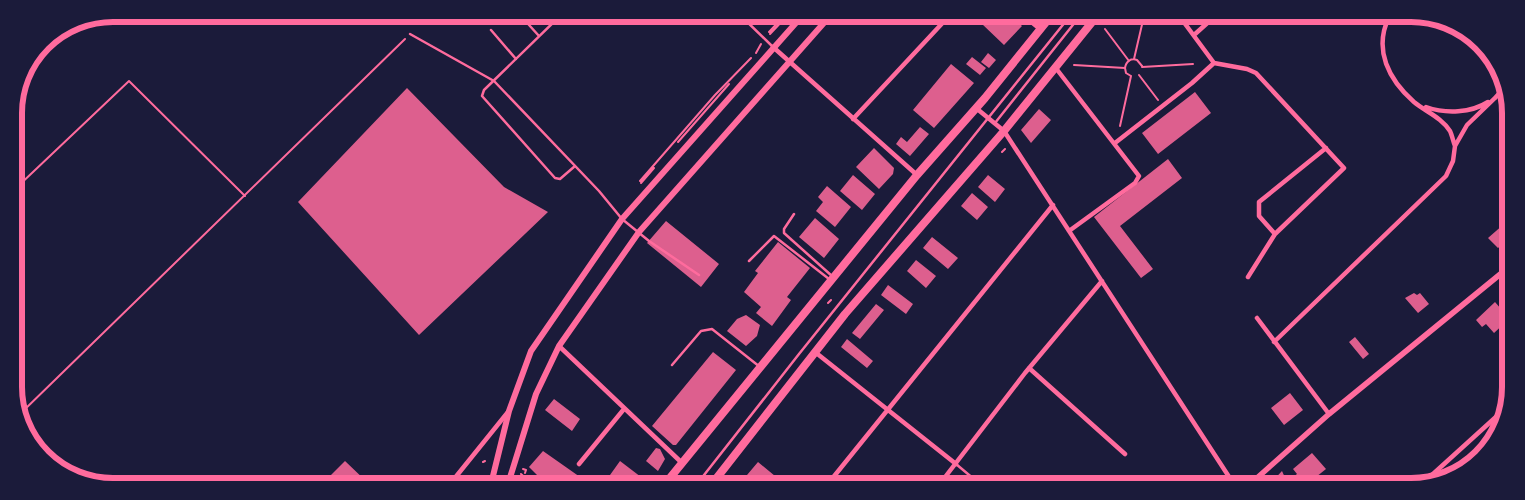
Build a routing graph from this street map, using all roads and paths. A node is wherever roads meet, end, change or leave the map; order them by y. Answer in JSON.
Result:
{"nodes":[{"id":1,"x":526,"y":22,"type":"edge"},
{"id":2,"x":554,"y":22,"type":"edge"},
{"id":3,"x":747,"y":22,"type":"edge"},
{"id":4,"x":780,"y":22,"type":"edge"},
{"id":5,"x":796,"y":22,"type":"edge"},
{"id":6,"x":825,"y":22,"type":"edge"},
{"id":7,"x":943,"y":22,"type":"edge"},
{"id":8,"x":1031,"y":22,"type":"edge"},
{"id":9,"x":1046,"y":22,"type":"edge"},
{"id":10,"x":1065,"y":22,"type":"edge"},
{"id":11,"x":1075,"y":22,"type":"edge"},
{"id":12,"x":1092,"y":22,"type":"edge"},
{"id":13,"x":1143,"y":22,"type":"edge"},
{"id":14,"x":1184,"y":22,"type":"edge"},
{"id":15,"x":1208,"y":22,"type":"edge"},
{"id":16,"x":1386,"y":22,"type":"edge"},
{"id":17,"x":1040,"y":29,"type":"junction"},
{"id":18,"x":1105,"y":29,"type":"dead end"},
{"id":19,"x":491,"y":30,"type":"dead end"},
{"id":20,"x":410,"y":34,"type":"joint"},
{"id":21,"x":1194,"y":35,"type":"junction"},
{"id":22,"x":539,"y":36,"type":"junction"},
{"id":23,"x":764,"y":39,"type":"junction"},
{"id":24,"x":773,"y":47,"type":"junction"},
{"id":25,"x":516,"y":59,"type":"junction"},
{"id":26,"x":1134,"y":59,"type":"junction"},
{"id":27,"x":789,"y":61,"type":"junction"},
{"id":28,"x":1129,"y":61,"type":"junction"},
{"id":29,"x":1214,"y":63,"type":"junction"},
{"id":30,"x":1193,"y":64,"type":"dead end"},
{"id":31,"x":1074,"y":65,"type":"dead end"},
{"id":32,"x":1056,"y":67,"type":"junction"},
{"id":33,"x":1142,"y":67,"type":"junction"},
{"id":34,"x":1124,"y":68,"type":"junction"},
{"id":35,"x":1139,"y":75,"type":"junction"},
{"id":36,"x":1131,"y":76,"type":"junction"},
{"id":37,"x":494,"y":81,"type":"junction"},
{"id":38,"x":1500,"y":93,"type":"edge"},
{"id":39,"x":1497,"y":96,"type":"junction"},
{"id":40,"x":1156,"y":98,"type":"dead end"},
{"id":41,"x":1416,"y":103,"type":"junction"},
{"id":42,"x":976,"y":108,"type":"junction"},
{"id":43,"x":989,"y":118,"type":"junction"},
{"id":44,"x":853,"y":119,"type":"junction"},
{"id":45,"x":995,"y":123,"type":"junction"},
{"id":46,"x":1120,"y":126,"type":"dead end"},
{"id":47,"x":1004,"y":131,"type":"junction"},
{"id":48,"x":1115,"y":143,"type":"junction"},
{"id":49,"x":1455,"y":146,"type":"junction"},
{"id":50,"x":1326,"y":148,"type":"junction"},
{"id":51,"x":1005,"y":149,"type":"dead end"},
{"id":52,"x":1002,"y":152,"type":"dead end"},
{"id":53,"x":575,"y":166,"type":"junction"},
{"id":54,"x":917,"y":176,"type":"junction"},
{"id":55,"x":23,"y":182,"type":"edge"},
{"id":56,"x":640,"y":182,"type":"dead end"},
{"id":57,"x":245,"y":196,"type":"junction"},
{"id":58,"x":1053,"y":205,"type":"junction"},
{"id":59,"x":794,"y":214,"type":"dead end"},
{"id":60,"x":622,"y":218,"type":"junction"},
{"id":61,"x":1069,"y":231,"type":"junction"},
{"id":62,"x":639,"y":232,"type":"junction"},
{"id":63,"x":1275,"y":234,"type":"junction"},
{"id":64,"x":749,"y":261,"type":"dead end"},
{"id":65,"x":1502,"y":272,"type":"edge"},
{"id":66,"x":699,"y":275,"type":"dead end"},
{"id":67,"x":1248,"y":277,"type":"dead end"},
{"id":68,"x":833,"y":280,"type":"junction"},
{"id":69,"x":1102,"y":281,"type":"junction"},
{"id":70,"x":831,"y":300,"type":"dead end"},
{"id":71,"x":828,"y":303,"type":"dead end"},
{"id":72,"x":1257,"y":318,"type":"dead end"},
{"id":73,"x":1274,"y":342,"type":"junction"},
{"id":74,"x":559,"y":346,"type":"junction"},
{"id":75,"x":815,"y":352,"type":"junction"},
{"id":76,"x":672,"y":365,"type":"dead end"},
{"id":77,"x":761,"y":368,"type":"junction"},
{"id":78,"x":1029,"y":368,"type":"junction"},
{"id":79,"x":25,"y":409,"type":"edge"},
{"id":80,"x":624,"y":409,"type":"junction"},
{"id":81,"x":887,"y":410,"type":"junction"},
{"id":82,"x":509,"y":411,"type":"junction"},
{"id":83,"x":1329,"y":414,"type":"junction"},
{"id":84,"x":1497,"y":416,"type":"edge"},
{"id":85,"x":1125,"y":454,"type":"dead end"},
{"id":86,"x":681,"y":462,"type":"junction"},
{"id":87,"x":579,"y":464,"type":"dead end"},
{"id":88,"x":956,"y":464,"type":"junction"},
{"id":89,"x":512,"y":467,"type":"junction"},
{"id":90,"x":523,"y":470,"type":"dead end"},
{"id":91,"x":525,"y":473,"type":"dead end"},
{"id":92,"x":1432,"y":475,"type":"edge"},
{"id":93,"x":833,"y":477,"type":"edge"},
{"id":94,"x":945,"y":477,"type":"edge"},
{"id":95,"x":971,"y":477,"type":"edge"},
{"id":96,"x":1229,"y":477,"type":"edge"},
{"id":97,"x":1258,"y":477,"type":"edge"},
{"id":98,"x":455,"y":478,"type":"edge"},
{"id":99,"x":493,"y":478,"type":"edge"},
{"id":100,"x":509,"y":478,"type":"edge"},
{"id":101,"x":525,"y":478,"type":"edge"},
{"id":102,"x":670,"y":478,"type":"edge"},
{"id":103,"x":702,"y":478,"type":"edge"},
{"id":104,"x":717,"y":478,"type":"edge"}],
"edges":[{"from":1,"to":22,"type":"lane"},
{"from":2,"to":22,"type":"lane"},
{"from":3,"to":23,"type":"lane"},
{"from":4,"to":23,"type":"path"},
{"from":5,"to":24,"type":"main road"},
{"from":6,"to":27,"type":"main road"},
{"from":7,"to":44,"type":"street"},
{"from":8,"to":17,"type":"street"},
{"from":9,"to":17,"type":"main road"},
{"from":10,"to":43,"type":"lane"},
{"from":11,"to":45,"type":"lane"},
{"from":12,"to":32,"type":"main road"},
{"from":13,"to":26,"type":"path"},
{"from":14,"to":21,"type":"street"},
{"from":15,"to":21,"type":"street"},
{"from":16,"to":41,"type":"street"},
{"from":17,"to":42,"type":"main road"},
{"from":18,"to":28,"type":"path"},
{"from":19,"to":25,"type":"lane"},
{"from":20,"to":37,"type":"lane"},
{"from":20,"to":57,"type":"path"},
{"from":21,"to":29,"type":"street"},
{"from":22,"to":25,"type":"lane"},
{"from":23,"to":24,"type":"lane"},
{"from":23,"to":56,"type":"path"},
{"from":24,"to":27,"type":"street"},
{"from":24,"to":60,"type":"main road"},
{"from":25,"to":37,"type":"lane"},
{"from":26,"to":28,"type":"path"},
{"from":26,"to":33,"type":"path"},
{"from":27,"to":44,"type":"street"},
{"from":27,"to":62,"type":"main road"},
{"from":28,"to":34,"type":"path"},
{"from":29,"to":48,"type":"street"},
{"from":29,"to":50,"type":"street"},
{"from":30,"to":33,"type":"path"},
{"from":31,"to":34,"type":"path"},
{"from":32,"to":47,"type":"main road"},
{"from":32,"to":48,"type":"street"},
{"from":33,"to":35,"type":"path"},
{"from":34,"to":36,"type":"path"},
{"from":35,"to":36,"type":"path"},
{"from":35,"to":40,"type":"path"},
{"from":36,"to":46,"type":"path"},
{"from":37,"to":53,"type":"lane"},
{"from":37,"to":53,"type":"lane"},
{"from":38,"to":39,"type":"street"},
{"from":39,"to":41,"type":"street"},
{"from":39,"to":49,"type":"street"},
{"from":41,"to":49,"type":"street"},
{"from":42,"to":43,"type":"street"},
{"from":42,"to":54,"type":"main road"},
{"from":43,"to":45,"type":"street"},
{"from":43,"to":103,"type":"lane"},
{"from":44,"to":54,"type":"street"},
{"from":45,"to":47,"type":"street"},
{"from":47,"to":58,"type":"street"},
{"from":47,"to":75,"type":"main road"},
{"from":48,"to":61,"type":"street"},
{"from":49,"to":73,"type":"street"},
{"from":50,"to":63,"type":"street"},
{"from":50,"to":63,"type":"street"},
{"from":51,"to":52,"type":"path"},
{"from":53,"to":60,"type":"lane"},
{"from":54,"to":68,"type":"main road"},
{"from":55,"to":57,"type":"path"},
{"from":57,"to":79,"type":"path"},
{"from":58,"to":61,"type":"street"},
{"from":58,"to":81,"type":"street"},
{"from":59,"to":68,"type":"lane"},
{"from":60,"to":62,"type":"lane"},
{"from":60,"to":82,"type":"main road"},
{"from":61,"to":69,"type":"street"},
{"from":62,"to":66,"type":"lane"},
{"from":62,"to":74,"type":"main road"},
{"from":63,"to":67,"type":"street"},
{"from":64,"to":68,"type":"lane"},
{"from":65,"to":83,"type":"street"},
{"from":68,"to":77,"type":"main road"},
{"from":69,"to":78,"type":"street"},
{"from":69,"to":96,"type":"street"},
{"from":70,"to":71,"type":"path"},
{"from":72,"to":73,"type":"street"},
{"from":73,"to":83,"type":"street"},
{"from":74,"to":80,"type":"street"},
{"from":74,"to":89,"type":"main road"},
{"from":75,"to":81,"type":"street"},
{"from":75,"to":104,"type":"main road"},
{"from":76,"to":77,"type":"lane"},
{"from":77,"to":86,"type":"main road"},
{"from":78,"to":85,"type":"street"},
{"from":78,"to":88,"type":"street"},
{"from":80,"to":86,"type":"street"},
{"from":80,"to":87,"type":"street"},
{"from":81,"to":88,"type":"street"},
{"from":81,"to":93,"type":"street"},
{"from":82,"to":98,"type":"street"},
{"from":82,"to":99,"type":"main road"},
{"from":83,"to":97,"type":"street"},
{"from":84,"to":92,"type":"street"},
{"from":86,"to":102,"type":"main road"},
{"from":88,"to":94,"type":"street"},
{"from":88,"to":95,"type":"lane"},
{"from":89,"to":100,"type":"main road"},
{"from":89,"to":101,"type":"path"},
{"from":90,"to":91,"type":"path"}]}
